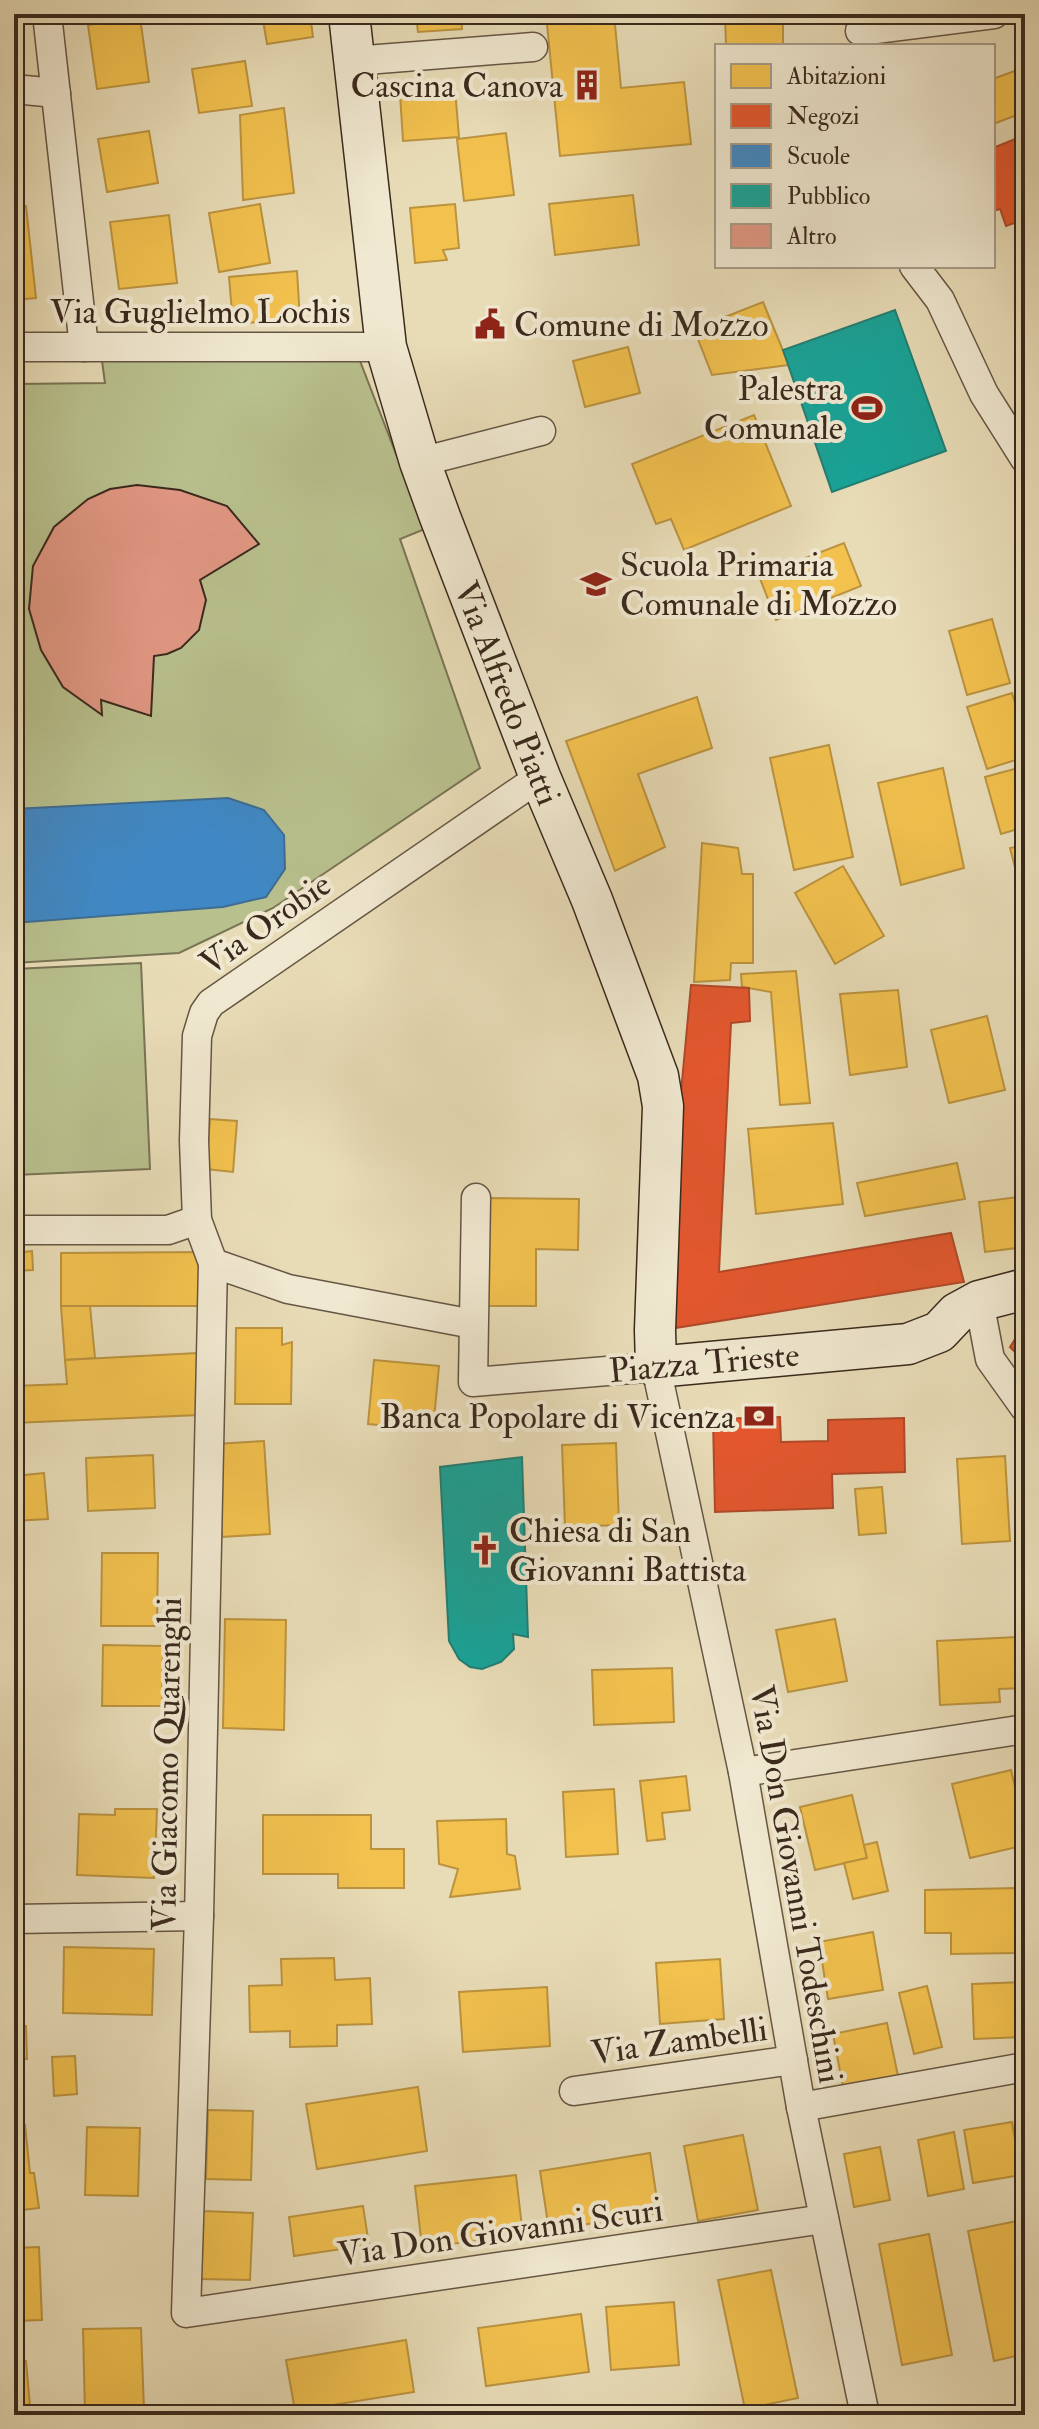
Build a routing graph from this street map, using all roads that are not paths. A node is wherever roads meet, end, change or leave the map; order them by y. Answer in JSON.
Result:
{"nodes":[{"id":1,"x":47,"y":14,"type":"edge"},
{"id":2,"x":349,"y":14,"type":"edge"},
{"id":3,"x":994,"y":14,"type":"edge"},
{"id":4,"x":860,"y":30,"type":"edge"},
{"id":5,"x":533,"y":47,"type":"dead end"},
{"id":6,"x":353,"y":61,"type":"junction"},
{"id":7,"x":14,"y":89,"type":"edge"},
{"id":8,"x":56,"y":93,"type":"junction"},
{"id":9,"x":916,"y":268,"type":"edge"},
{"id":10,"x":14,"y":347,"type":"edge"},
{"id":11,"x":84,"y":347,"type":"junction"},
{"id":12,"x":386,"y":347,"type":"junction"},
{"id":13,"x":541,"y":431,"type":"dead end"},
{"id":14,"x":1025,"y":459,"type":"edge"},
{"id":15,"x":420,"y":462,"type":"junction"},
{"id":16,"x":540,"y":777,"type":"junction"},
{"id":17,"x":476,"y":1198,"type":"dead end"},
{"id":18,"x":197,"y":1220,"type":"junction"},
{"id":19,"x":14,"y":1230,"type":"edge"},
{"id":20,"x":213,"y":1263,"type":"junction"},
{"id":21,"x":1025,"y":1289,"type":"edge"},
{"id":22,"x":979,"y":1301,"type":"junction"},
{"id":23,"x":473,"y":1324,"type":"junction"},
{"id":24,"x":656,"y":1367,"type":"junction"},
{"id":25,"x":1025,"y":1408,"type":"edge"},
{"id":26,"x":1025,"y":1729,"type":"edge"},
{"id":27,"x":743,"y":1772,"type":"junction"},
{"id":28,"x":199,"y":1916,"type":"junction"},
{"id":29,"x":14,"y":1919,"type":"edge"},
{"id":30,"x":793,"y":2060,"type":"junction"},
{"id":31,"x":1025,"y":2067,"type":"edge"},
{"id":32,"x":574,"y":2091,"type":"dead end"},
{"id":33,"x":801,"y":2107,"type":"junction"},
{"id":34,"x":824,"y":2219,"type":"junction"},
{"id":35,"x":186,"y":2313,"type":"joint"},
{"id":36,"x":865,"y":2415,"type":"edge"}],
"edges":[{"from":1,"to":8,"type":"street"},
{"from":2,"to":6,"type":"street","name":"Via Alfredo Piatti"},
{"from":3,"to":4,"type":"street"},
{"from":5,"to":6,"type":"street"},
{"from":6,"to":12,"type":"street","name":"Via Alfredo Piatti"},
{"from":7,"to":8,"type":"street"},
{"from":8,"to":11,"type":"street"},
{"from":9,"to":14,"type":"street"},
{"from":10,"to":11,"type":"street","name":"Via Guglielmo Lochis"},
{"from":11,"to":12,"type":"street","name":"Via Guglielmo Lochis"},
{"from":12,"to":15,"type":"street","name":"Via Alfredo Piatti"},
{"from":13,"to":15,"type":"street"},
{"from":15,"to":16,"type":"street","name":"Via Alfredo Piatti"},
{"from":16,"to":18,"type":"street","name":"Via Orobie"},
{"from":16,"to":24,"type":"street","name":"Via Alfredo Piatti"},
{"from":17,"to":23,"type":"street","name":"Piazza Trieste"},
{"from":18,"to":19,"type":"street"},
{"from":18,"to":20,"type":"street","name":"Via Giacomo Quarenghi"},
{"from":20,"to":23,"type":"street"},
{"from":20,"to":28,"type":"street","name":"Via Giacomo Quarenghi"},
{"from":21,"to":22,"type":"street"},
{"from":22,"to":24,"type":"street","name":"Piazza Trieste"},
{"from":22,"to":25,"type":"street"},
{"from":23,"to":24,"type":"street","name":"Piazza Trieste"},
{"from":24,"to":27,"type":"street","name":"Via Don Giovanni Todeschini"},
{"from":26,"to":27,"type":"street"},
{"from":27,"to":30,"type":"street","name":"Via Don Giovanni Todeschini"},
{"from":28,"to":29,"type":"street"},
{"from":28,"to":35,"type":"street","name":"Via Giacomo Quarenghi"},
{"from":30,"to":32,"type":"street","name":"Via Zambelli"},
{"from":30,"to":33,"type":"street","name":"Via Don Giovanni Todeschini"},
{"from":31,"to":33,"type":"street"},
{"from":33,"to":34,"type":"street","name":"Via Don Giovanni Todeschini"},
{"from":34,"to":35,"type":"street","name":"Via Don Giovanni Scuri"},
{"from":34,"to":36,"type":"street","name":"Via Don Giovanni Todeschini"}]}
